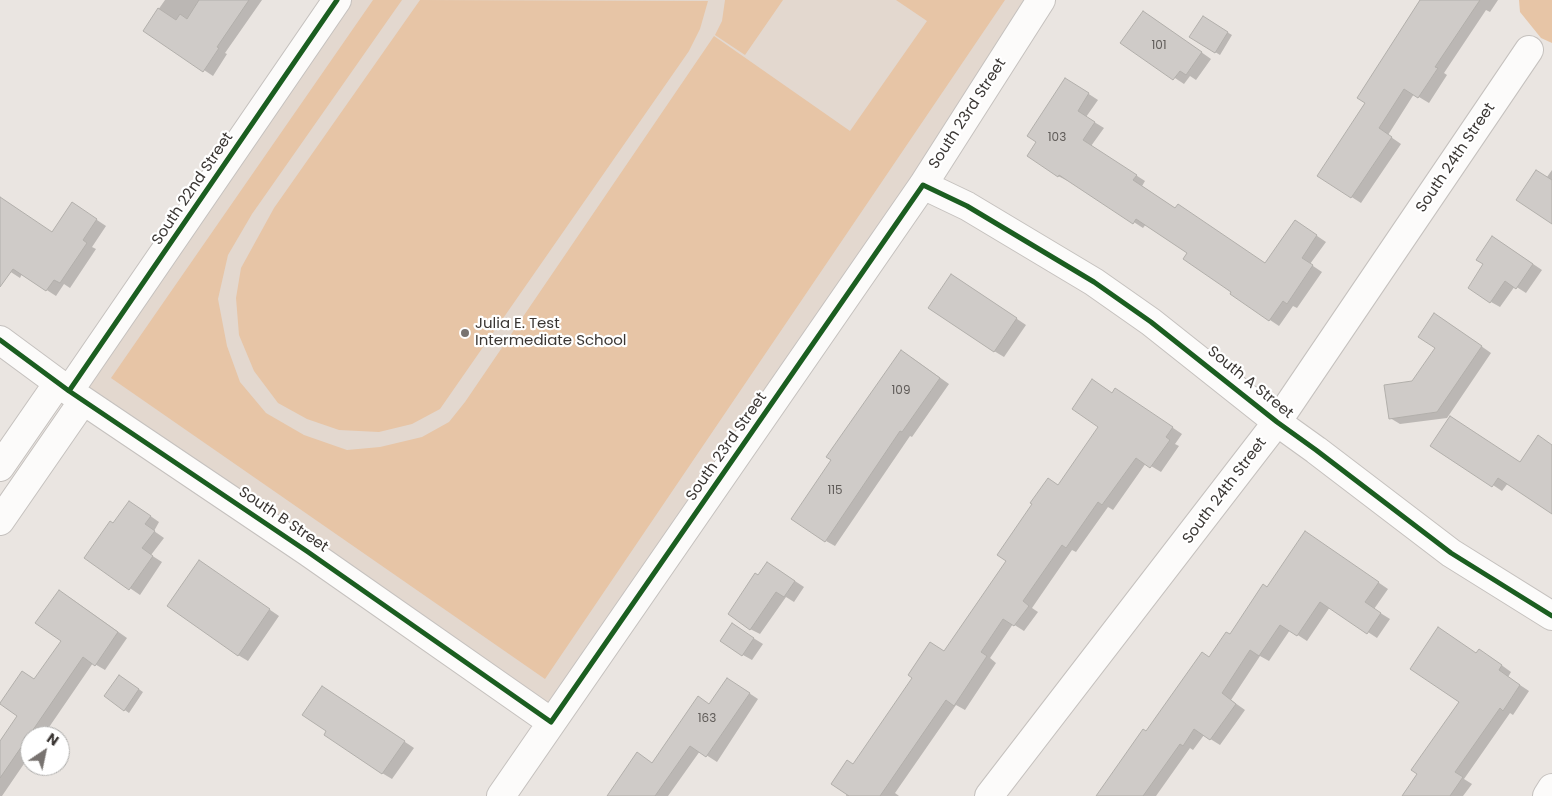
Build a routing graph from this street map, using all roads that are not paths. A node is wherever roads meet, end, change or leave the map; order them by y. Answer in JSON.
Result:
{"nodes":[{"id":1,"x":337,"y":0,"type":"edge"},
{"id":2,"x":1041,"y":0,"type":"edge"},
{"id":3,"x":1529,"y":50,"type":"dead end"},
{"id":4,"x":923,"y":185,"type":"junction"},
{"id":5,"x":0,"y":340,"type":"edge"},
{"id":6,"x":70,"y":392,"type":"junction"},
{"id":7,"x":1277,"y":422,"type":"junction"},
{"id":8,"x":0,"y":467,"type":"edge"},
{"id":9,"x":0,"y":521,"type":"edge"},
{"id":10,"x":1552,"y":616,"type":"edge"},
{"id":11,"x":551,"y":722,"type":"junction"},
{"id":12,"x":1552,"y":788,"type":"edge"},
{"id":13,"x":501,"y":796,"type":"edge"},
{"id":14,"x":989,"y":796,"type":"edge"},
{"id":15,"x":1547,"y":796,"type":"edge"}],
"edges":[{"from":1,"to":6,"type":"street","name":"South 22nd Street"},
{"from":2,"to":4,"type":"street","name":"South 23rd Street"},
{"from":3,"to":7,"type":"street","name":"South 24th Street"},
{"from":4,"to":7,"type":"street","name":"South A Street"},
{"from":4,"to":11,"type":"street","name":"South 23rd Street"},
{"from":5,"to":6,"type":"street","name":"South B Street"},
{"from":6,"to":8,"type":"street","name":"South 22nd Street"},
{"from":6,"to":9,"type":"street","name":"South 22nd Street"},
{"from":6,"to":11,"type":"street","name":"South B Street"},
{"from":7,"to":10,"type":"street","name":"South A Street"},
{"from":7,"to":14,"type":"street","name":"South 24th Street"},
{"from":11,"to":13,"type":"street","name":"South 23rd Street"},
{"from":12,"to":15,"type":"street"}]}
